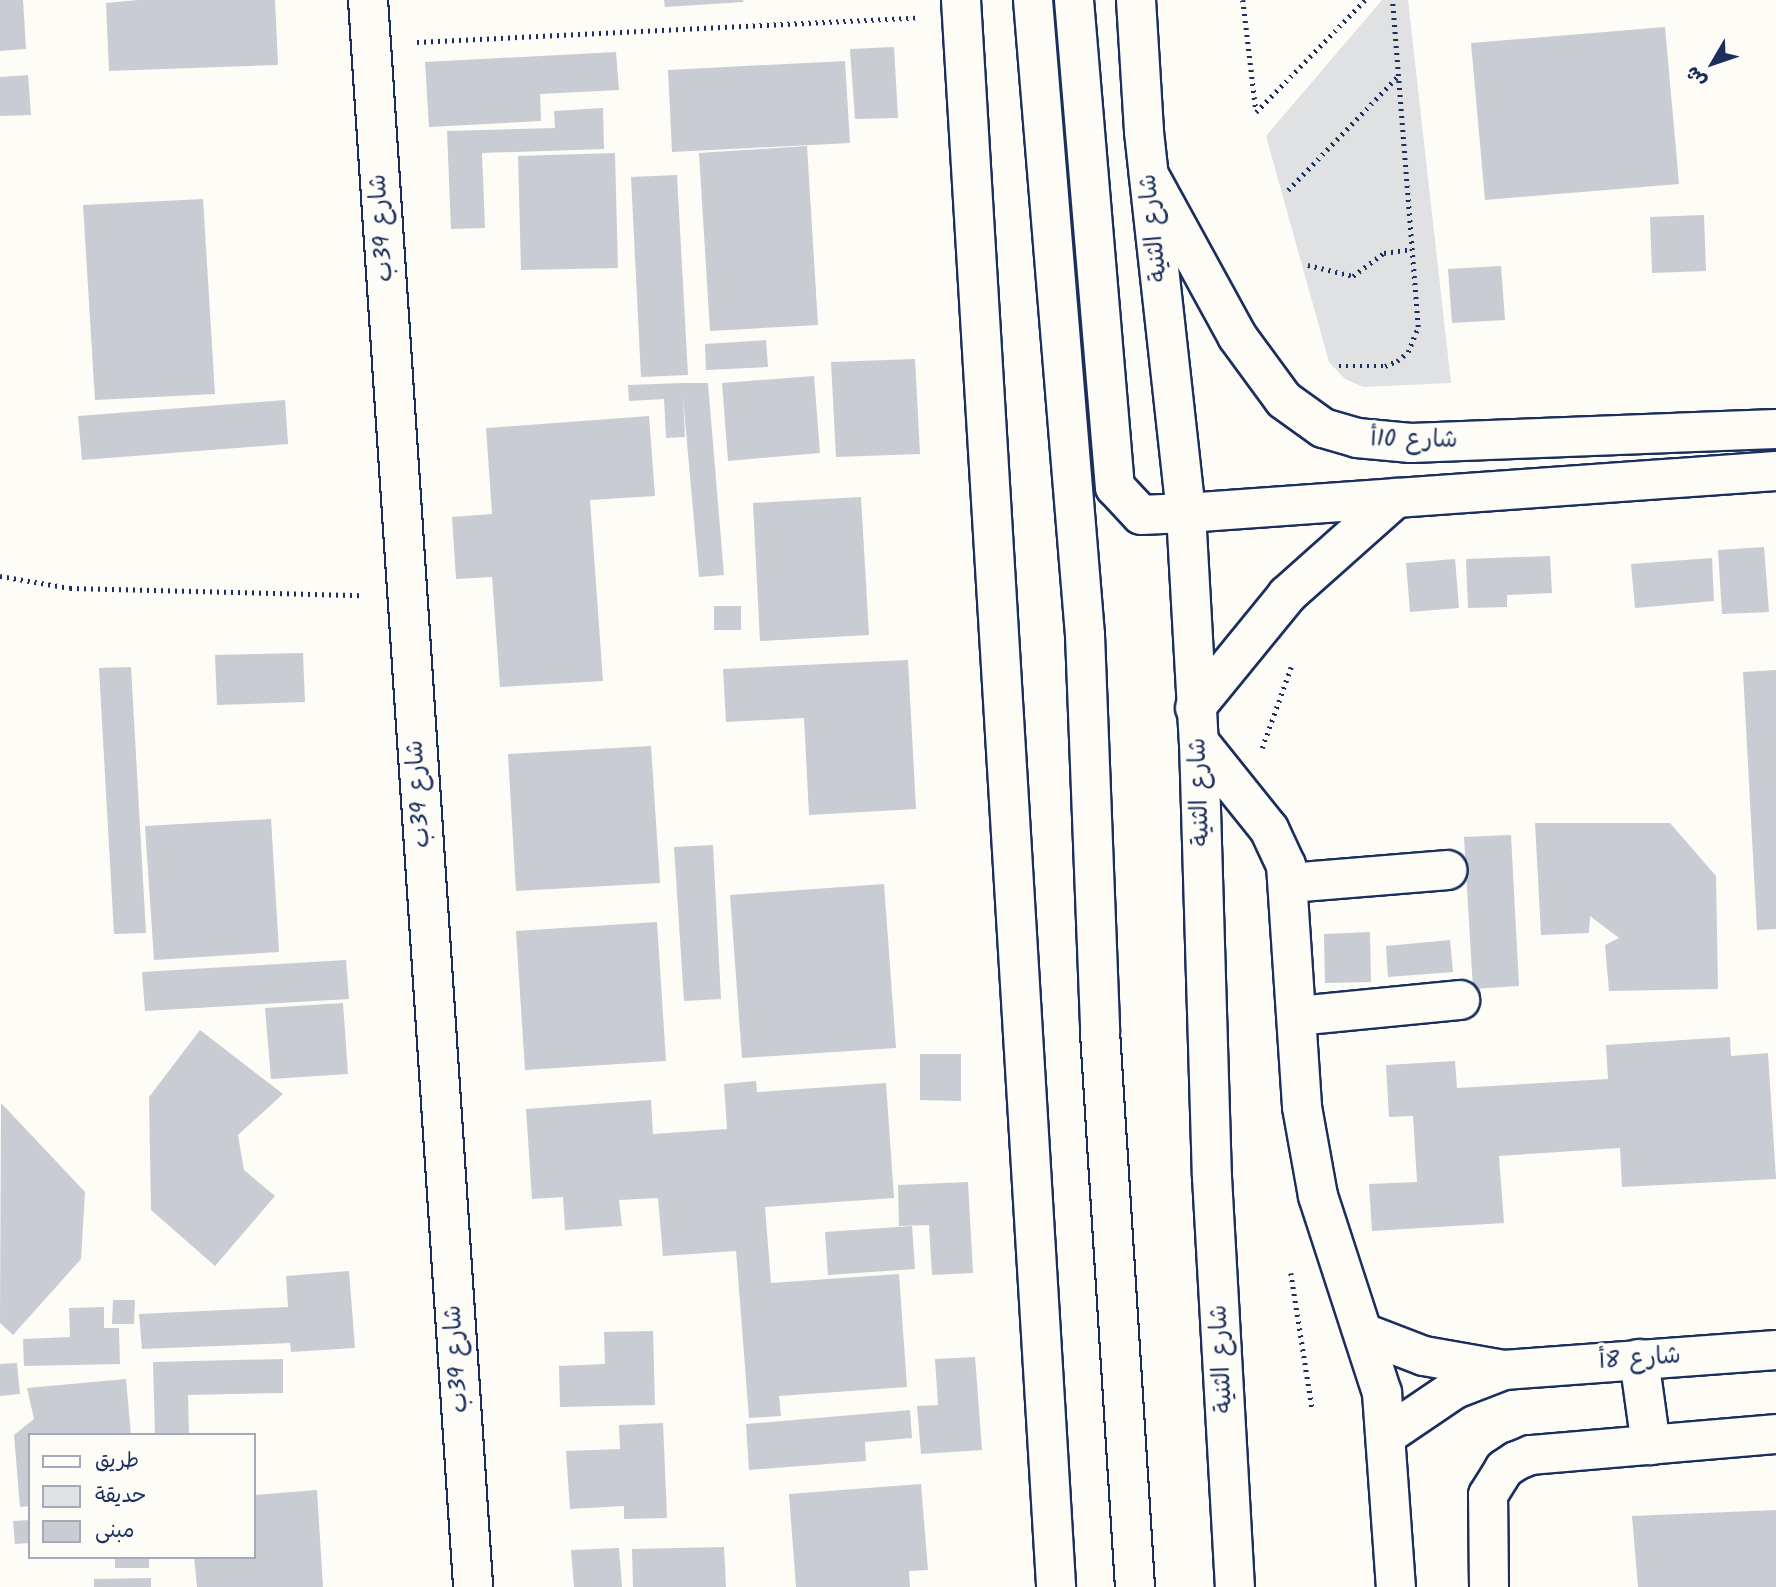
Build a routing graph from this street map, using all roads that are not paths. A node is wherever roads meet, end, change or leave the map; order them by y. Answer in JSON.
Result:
{"nodes":[{"id":1,"x":368,"y":0,"type":"edge"},
{"id":2,"x":1033,"y":0,"type":"edge"},
{"id":3,"x":1074,"y":0,"type":"edge"},
{"id":4,"x":1136,"y":0,"type":"edge"},
{"id":5,"x":961,"y":8,"type":"edge"},
{"id":6,"x":1149,"y":175,"type":"junction"},
{"id":7,"x":1776,"y":429,"type":"edge"},
{"id":8,"x":1776,"y":471,"type":"edge"},
{"id":9,"x":1396,"y":498,"type":"junction"},
{"id":10,"x":1186,"y":513,"type":"junction"},
{"id":11,"x":1197,"y":725,"type":"junction"},
{"id":12,"x":1447,"y":870,"type":"dead end"},
{"id":13,"x":1290,"y":883,"type":"junction"},
{"id":14,"x":1460,"y":1000,"type":"dead end"},
{"id":15,"x":1297,"y":1016,"type":"junction"},
{"id":16,"x":1364,"y":1333,"type":"junction"},
{"id":17,"x":1776,"y":1350,"type":"edge"},
{"id":18,"x":1639,"y":1359,"type":"junction"},
{"id":19,"x":1504,"y":1370,"type":"junction"},
{"id":20,"x":1776,"y":1434,"type":"edge"},
{"id":21,"x":1387,"y":1435,"type":"junction"},
{"id":22,"x":1651,"y":1445,"type":"junction"},
{"id":23,"x":472,"y":1587,"type":"edge"},
{"id":24,"x":1056,"y":1587,"type":"edge"},
{"id":25,"x":1135,"y":1587,"type":"edge"},
{"id":26,"x":1235,"y":1587,"type":"edge"},
{"id":27,"x":1396,"y":1587,"type":"edge"},
{"id":28,"x":1489,"y":1587,"type":"edge"}],
"edges":[{"from":1,"to":23,"type":"street","name":"شارع 39ب"},
{"from":2,"to":25,"type":"street"},
{"from":3,"to":10,"type":"street"},
{"from":4,"to":6,"type":"street","name":"شارع الثنية"},
{"from":5,"to":24,"type":"street"},
{"from":6,"to":7,"type":"street","name":"شارع 10أ"},
{"from":6,"to":10,"type":"street","name":"شارع الثنية"},
{"from":8,"to":9,"type":"street"},
{"from":9,"to":10,"type":"street"},
{"from":9,"to":11,"type":"street"},
{"from":10,"to":11,"type":"street","name":"شارع الثنية"},
{"from":11,"to":13,"type":"street"},
{"from":11,"to":26,"type":"street","name":"شارع الثنية"},
{"from":12,"to":13,"type":"street"},
{"from":13,"to":15,"type":"street"},
{"from":14,"to":15,"type":"street"},
{"from":15,"to":16,"type":"street"},
{"from":16,"to":19,"type":"street","name":"شارع 8أ"},
{"from":16,"to":21,"type":"street"},
{"from":17,"to":18,"type":"street","name":"شارع 8أ"},
{"from":18,"to":19,"type":"street","name":"شارع 8أ"},
{"from":18,"to":22,"type":"street"},
{"from":19,"to":21,"type":"street","name":"شارع 8أ"},
{"from":20,"to":22,"type":"street"},
{"from":21,"to":27,"type":"street"},
{"from":22,"to":28,"type":"street"}]}
